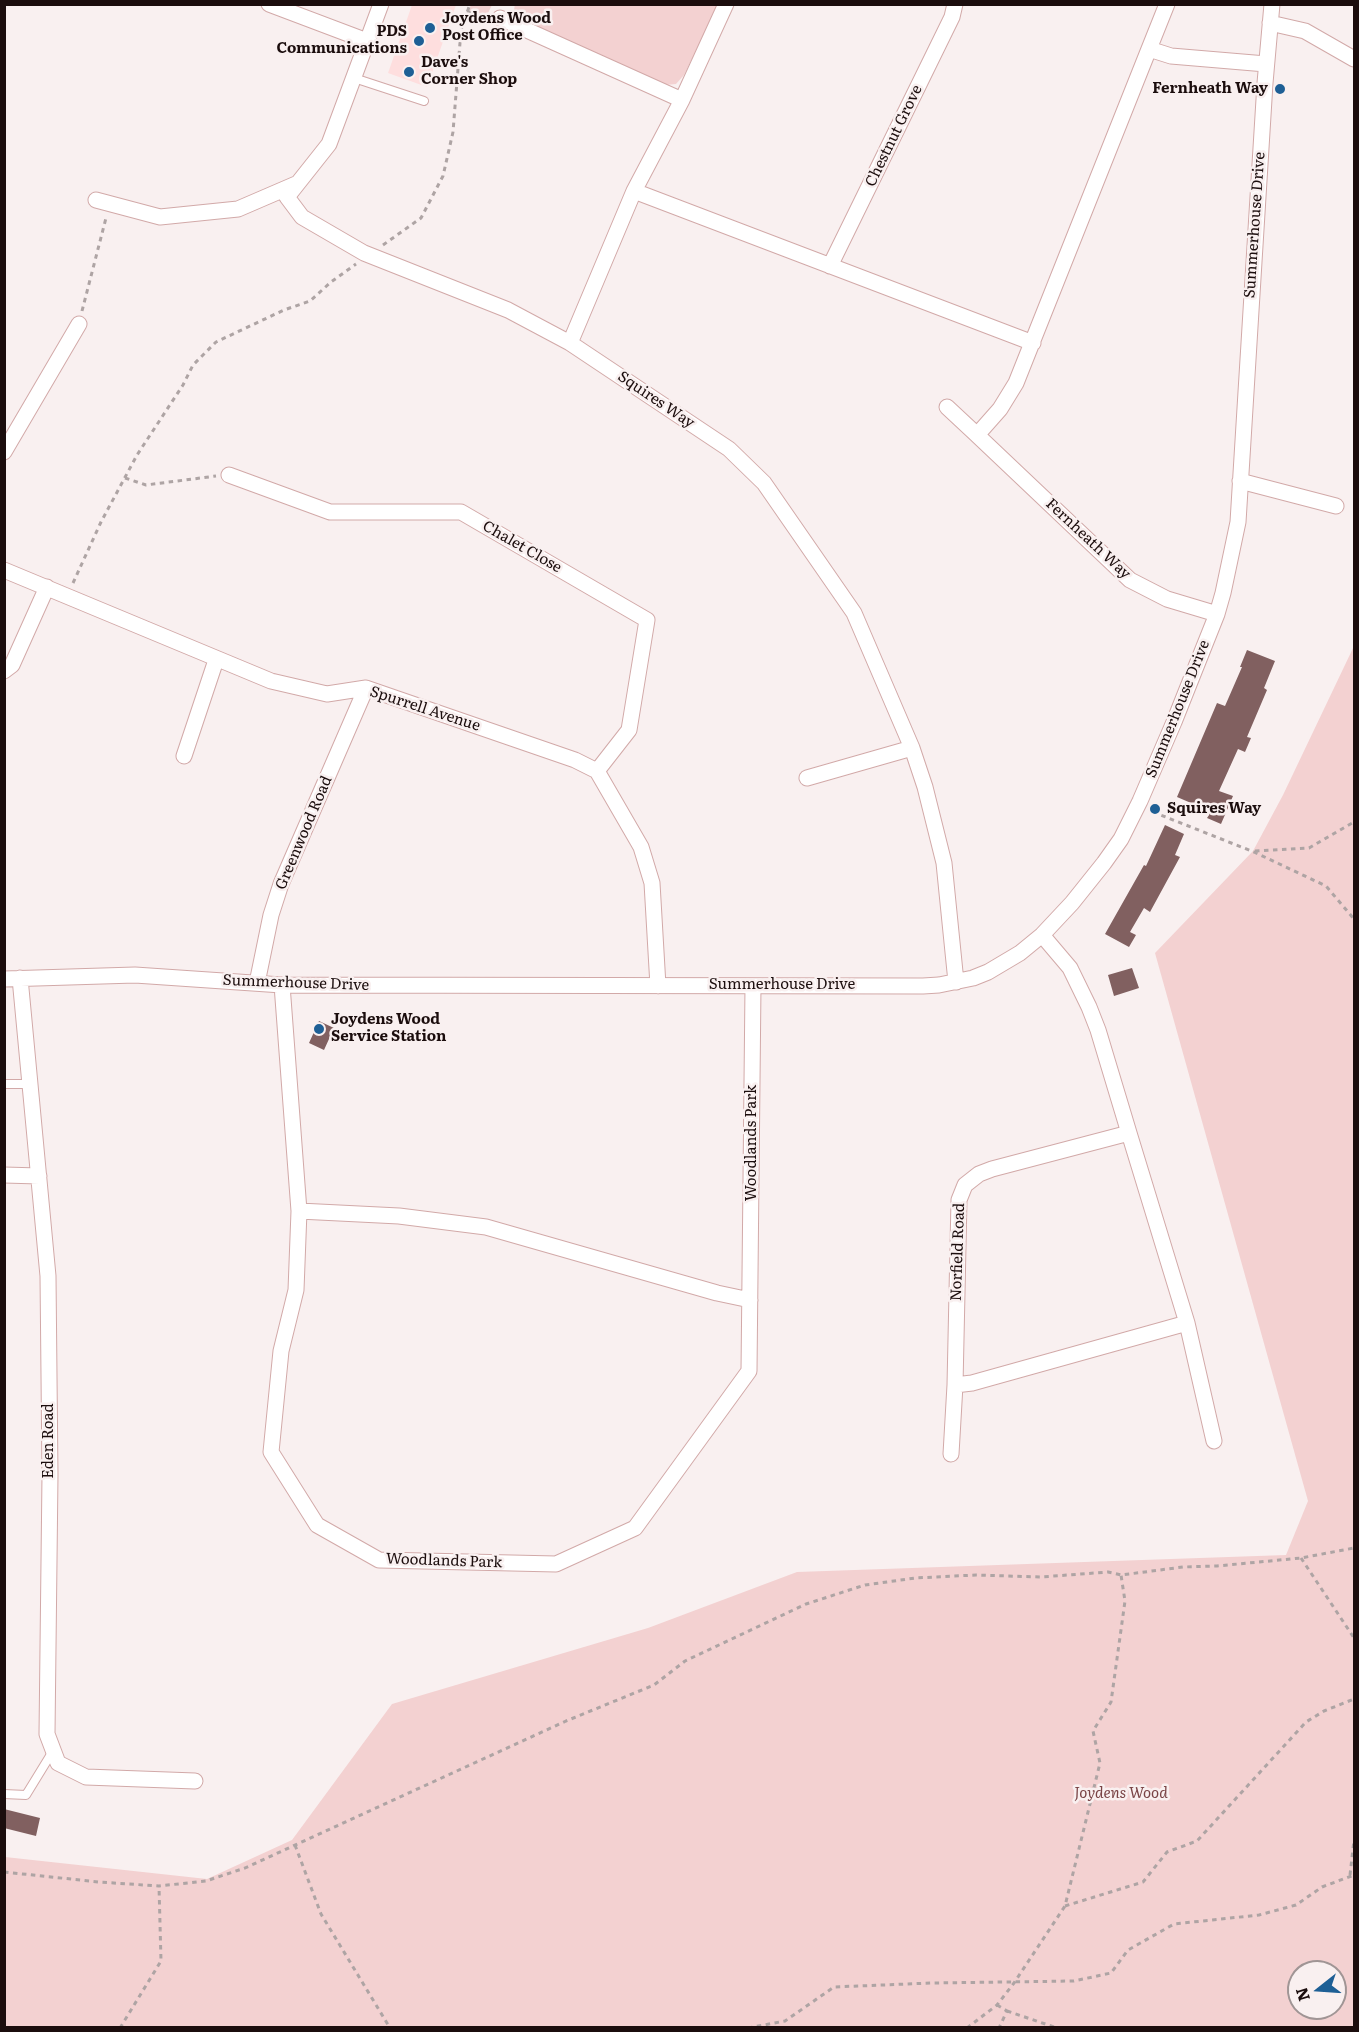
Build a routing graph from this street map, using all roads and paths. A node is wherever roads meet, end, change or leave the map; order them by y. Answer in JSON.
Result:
{"nodes":[{"id":1,"x":269,"y":4,"type":"edge"},
{"id":2,"x":381,"y":4,"type":"edge"},
{"id":3,"x":470,"y":4,"type":"edge"},
{"id":4,"x":726,"y":4,"type":"edge"},
{"id":5,"x":954,"y":4,"type":"edge"},
{"id":6,"x":1167,"y":4,"type":"edge"},
{"id":7,"x":1272,"y":4,"type":"edge"},
{"id":8,"x":500,"y":18,"type":"dead end"},
{"id":9,"x":1270,"y":23,"type":"junction"},
{"id":10,"x":367,"y":41,"type":"junction"},
{"id":11,"x":1149,"y":49,"type":"junction"},
{"id":12,"x":1354,"y":58,"type":"edge"},
{"id":13,"x":1266,"y":64,"type":"junction"},
{"id":14,"x":354,"y":78,"type":"junction"},
{"id":15,"x":682,"y":100,"type":"junction"},
{"id":16,"x":424,"y":102,"type":"dead end"},
{"id":17,"x":296,"y":184,"type":"junction"},
{"id":18,"x":634,"y":191,"type":"junction"},
{"id":19,"x":103,"y":202,"type":"joint"},
{"id":20,"x":369,"y":255,"type":"junction"},
{"id":21,"x":830,"y":266,"type":"junction"},
{"id":22,"x":79,"y":324,"type":"joint"},
{"id":23,"x":570,"y":343,"type":"junction"},
{"id":24,"x":1033,"y":344,"type":"junction"},
{"id":25,"x":947,"y":407,"type":"dead end"},
{"id":26,"x":977,"y":435,"type":"junction"},
{"id":27,"x":4,"y":452,"type":"edge"},
{"id":28,"x":229,"y":475,"type":"joint"},
{"id":29,"x":124,"y":478,"type":"junction"},
{"id":30,"x":1240,"y":481,"type":"junction"},
{"id":31,"x":1336,"y":506,"type":"dead end"},
{"id":32,"x":4,"y":570,"type":"edge"},
{"id":33,"x":47,"y":587,"type":"junction"},
{"id":34,"x":66,"y":595,"type":"junction"},
{"id":35,"x":1217,"y":614,"type":"junction"},
{"id":36,"x":216,"y":660,"type":"junction"},
{"id":37,"x":4,"y":671,"type":"edge"},
{"id":38,"x":366,"y":688,"type":"junction"},
{"id":39,"x":912,"y":748,"type":"junction"},
{"id":40,"x":184,"y":756,"type":"dead end"},
{"id":41,"x":597,"y":771,"type":"junction"},
{"id":42,"x":807,"y":777,"type":"dead end"},
{"id":43,"x":1137,"y":806,"type":"junction"},
{"id":44,"x":1354,"y":822,"type":"edge"},
{"id":45,"x":1253,"y":851,"type":"junction"},
{"id":46,"x":1354,"y":919,"type":"edge"},
{"id":47,"x":1042,"y":935,"type":"junction"},
{"id":48,"x":12,"y":978,"type":"edge"},
{"id":49,"x":956,"y":982,"type":"junction"},
{"id":50,"x":257,"y":983,"type":"junction"},
{"id":51,"x":282,"y":985,"type":"junction"},
{"id":52,"x":658,"y":986,"type":"junction"},
{"id":53,"x":753,"y":986,"type":"junction"},
{"id":54,"x":4,"y":1084,"type":"edge"},
{"id":55,"x":30,"y":1084,"type":"junction"},
{"id":56,"x":1129,"y":1133,"type":"junction"},
{"id":57,"x":4,"y":1175,"type":"edge"},
{"id":58,"x":39,"y":1176,"type":"junction"},
{"id":59,"x":299,"y":1211,"type":"junction"},
{"id":60,"x":750,"y":1300,"type":"junction"},
{"id":61,"x":1187,"y":1323,"type":"junction"},
{"id":62,"x":955,"y":1385,"type":"junction"},
{"id":63,"x":1214,"y":1441,"type":"dead end"},
{"id":64,"x":951,"y":1454,"type":"dead end"},
{"id":65,"x":1354,"y":1548,"type":"edge"},
{"id":66,"x":1300,"y":1558,"type":"junction"},
{"id":67,"x":1121,"y":1575,"type":"junction"},
{"id":68,"x":1354,"y":1638,"type":"edge"},
{"id":69,"x":1354,"y":1699,"type":"edge"},
{"id":70,"x":54,"y":1751,"type":"junction"},
{"id":71,"x":195,"y":1781,"type":"dead end"},
{"id":72,"x":4,"y":1794,"type":"edge"},
{"id":73,"x":1354,"y":1840,"type":"edge"},
{"id":74,"x":295,"y":1845,"type":"junction"},
{"id":75,"x":4,"y":1872,"type":"edge"},
{"id":76,"x":1352,"y":1875,"type":"edge"},
{"id":77,"x":159,"y":1886,"type":"junction"},
{"id":78,"x":1065,"y":1906,"type":"junction"},
{"id":79,"x":1014,"y":1983,"type":"junction"},
{"id":80,"x":997,"y":2005,"type":"junction"},
{"id":81,"x":1007,"y":2011,"type":"junction"},
{"id":82,"x":120,"y":2028,"type":"edge"},
{"id":83,"x":390,"y":2028,"type":"edge"},
{"id":84,"x":748,"y":2028,"type":"edge"},
{"id":85,"x":967,"y":2028,"type":"edge"},
{"id":86,"x":999,"y":2028,"type":"edge"},
{"id":87,"x":1057,"y":2028,"type":"edge"}],
"edges":[{"from":1,"to":10,"type":"street"},
{"from":2,"to":10,"type":"street"},
{"from":3,"to":20,"type":"path"},
{"from":4,"to":15,"type":"street"},
{"from":5,"to":21,"type":"street","name":"Chestnut Grove"},
{"from":6,"to":11,"type":"street"},
{"from":7,"to":9,"type":"street","name":"Summerhouse Drive"},
{"from":8,"to":15,"type":"street"},
{"from":9,"to":12,"type":"street"},
{"from":9,"to":13,"type":"street","name":"Summerhouse Drive"},
{"from":10,"to":14,"type":"street"},
{"from":11,"to":13,"type":"street"},
{"from":11,"to":24,"type":"street"},
{"from":13,"to":30,"type":"street","name":"Summerhouse Drive"},
{"from":14,"to":16,"type":"lane"},
{"from":14,"to":17,"type":"street"},
{"from":15,"to":18,"type":"street"},
{"from":17,"to":19,"type":"street"},
{"from":17,"to":20,"type":"street","name":"Squires Way"},
{"from":18,"to":21,"type":"street"},
{"from":18,"to":23,"type":"street"},
{"from":19,"to":22,"type":"path"},
{"from":20,"to":23,"type":"street","name":"Squires Way"},
{"from":20,"to":29,"type":"path"},
{"from":21,"to":24,"type":"street"},
{"from":22,"to":27,"type":"street"},
{"from":23,"to":39,"type":"street","name":"Squires Way"},
{"from":24,"to":26,"type":"street"},
{"from":25,"to":26,"type":"street","name":"Fernheath Way"},
{"from":26,"to":35,"type":"street","name":"Fernheath Way"},
{"from":28,"to":29,"type":"path"},
{"from":28,"to":41,"type":"street","name":"Chalet Close"},
{"from":29,"to":34,"type":"path"},
{"from":30,"to":31,"type":"street"},
{"from":30,"to":35,"type":"street","name":"Summerhouse Drive"},
{"from":32,"to":33,"type":"street","name":"Spurrell Avenue"},
{"from":33,"to":34,"type":"street","name":"Spurrell Avenue"},
{"from":33,"to":37,"type":"street"},
{"from":34,"to":36,"type":"street","name":"Spurrell Avenue"},
{"from":35,"to":43,"type":"street","name":"Summerhouse Drive"},
{"from":36,"to":38,"type":"street","name":"Spurrell Avenue"},
{"from":36,"to":40,"type":"street"},
{"from":38,"to":41,"type":"street","name":"Spurrell Avenue"},
{"from":38,"to":50,"type":"street","name":"Greenwood Road"},
{"from":39,"to":42,"type":"street"},
{"from":39,"to":49,"type":"street","name":"Squires Way"},
{"from":41,"to":52,"type":"street"},
{"from":43,"to":45,"type":"path"},
{"from":43,"to":47,"type":"street","name":"Summerhouse Drive"},
{"from":44,"to":45,"type":"path"},
{"from":45,"to":46,"type":"path"},
{"from":47,"to":49,"type":"street","name":"Summerhouse Drive"},
{"from":47,"to":56,"type":"street"},
{"from":48,"to":50,"type":"street","name":"Summerhouse Drive"},
{"from":48,"to":55,"type":"street","name":"Eden Road"},
{"from":49,"to":53,"type":"street","name":"Summerhouse Drive"},
{"from":50,"to":51,"type":"street","name":"Summerhouse Drive"},
{"from":51,"to":52,"type":"street","name":"Summerhouse Drive"},
{"from":51,"to":59,"type":"street","name":"Woodlands Park"},
{"from":52,"to":53,"type":"street","name":"Summerhouse Drive"},
{"from":53,"to":60,"type":"street","name":"Woodlands Park"},
{"from":54,"to":55,"type":"lane"},
{"from":55,"to":58,"type":"street","name":"Eden Road"},
{"from":56,"to":61,"type":"street"},
{"from":56,"to":62,"type":"street","name":"Norfield Road"},
{"from":57,"to":58,"type":"street"},
{"from":58,"to":70,"type":"street","name":"Eden Road"},
{"from":59,"to":60,"type":"street"},
{"from":59,"to":60,"type":"street","name":"Woodlands Park"},
{"from":61,"to":62,"type":"street"},
{"from":61,"to":63,"type":"street"},
{"from":62,"to":64,"type":"street","name":"Norfield Road"},
{"from":65,"to":66,"type":"path"},
{"from":66,"to":67,"type":"path"},
{"from":66,"to":68,"type":"path"},
{"from":67,"to":74,"type":"path"},
{"from":67,"to":78,"type":"path"},
{"from":69,"to":78,"type":"path"},
{"from":70,"to":71,"type":"street","name":"Eden Road"},
{"from":70,"to":72,"type":"lane"},
{"from":73,"to":76,"type":"path"},
{"from":74,"to":77,"type":"path"},
{"from":74,"to":83,"type":"path"},
{"from":75,"to":77,"type":"path"},
{"from":76,"to":79,"type":"path"},
{"from":77,"to":82,"type":"path"},
{"from":78,"to":79,"type":"path"},
{"from":79,"to":80,"type":"path"},
{"from":79,"to":84,"type":"path"},
{"from":80,"to":81,"type":"path"},
{"from":80,"to":85,"type":"path"},
{"from":81,"to":86,"type":"path"},
{"from":81,"to":87,"type":"path"}]}
